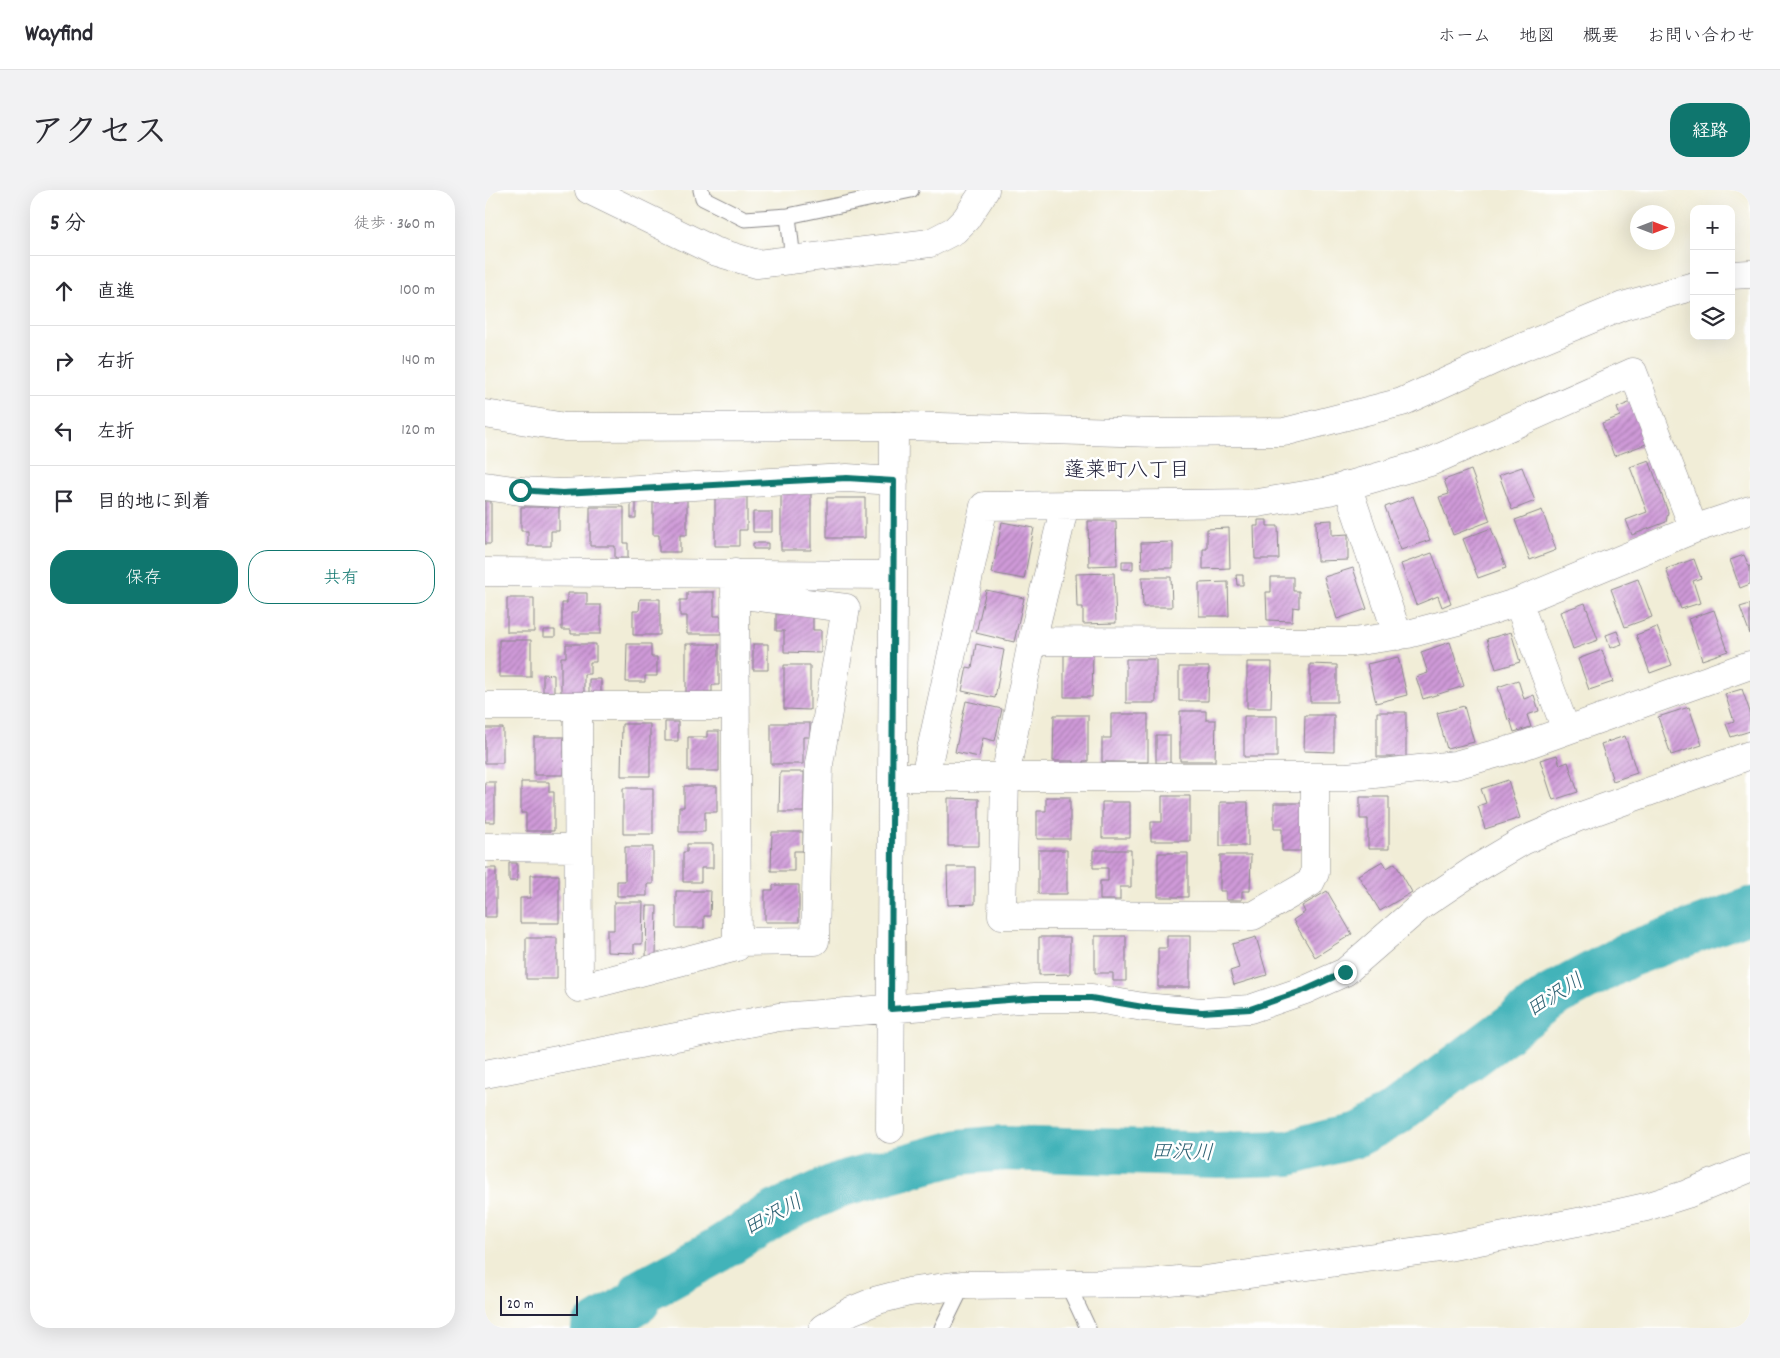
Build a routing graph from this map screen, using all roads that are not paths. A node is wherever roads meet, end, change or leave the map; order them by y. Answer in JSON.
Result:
{"nodes":[{"id":1,"x":589,"y":190,"type":"edge"},
{"id":2,"x":701,"y":190,"type":"edge"},
{"id":3,"x":911,"y":190,"type":"edge"},
{"id":4,"x":985,"y":190,"type":"edge"},
{"id":5,"x":788,"y":216,"type":"junction"},
{"id":6,"x":793,"y":260,"type":"junction"},
{"id":7,"x":1750,"y":274,"type":"edge"},
{"id":8,"x":1735,"y":275,"type":"edge"},
{"id":9,"x":1690,"y":287,"type":"edge"},
{"id":10,"x":485,"y":414,"type":"edge"},
{"id":11,"x":894,"y":426,"type":"junction"},
{"id":12,"x":894,"y":481,"type":"junction"},
{"id":13,"x":1347,"y":485,"type":"junction"},
{"id":14,"x":485,"y":486,"type":"edge"},
{"id":15,"x":1065,"y":505,"type":"junction"},
{"id":16,"x":1750,"y":510,"type":"edge"},
{"id":17,"x":1694,"y":529,"type":"junction"},
{"id":18,"x":485,"y":572,"type":"edge"},
{"id":19,"x":893,"y":575,"type":"junction"},
{"id":20,"x":735,"y":584,"type":"junction"},
{"id":21,"x":1519,"y":602,"type":"junction"},
{"id":22,"x":1398,"y":636,"type":"junction"},
{"id":23,"x":1033,"y":641,"type":"junction"},
{"id":24,"x":1750,"y":664,"type":"edge"},
{"id":25,"x":485,"y":706,"type":"edge"},
{"id":26,"x":578,"y":706,"type":"junction"},
{"id":27,"x":735,"y":706,"type":"junction"},
{"id":28,"x":1566,"y":730,"type":"junction"},
{"id":29,"x":1750,"y":755,"type":"edge"},
{"id":30,"x":892,"y":777,"type":"junction"},
{"id":31,"x":925,"y":777,"type":"junction"},
{"id":32,"x":1005,"y":777,"type":"junction"},
{"id":33,"x":1315,"y":777,"type":"junction"},
{"id":34,"x":485,"y":847,"type":"edge"},
{"id":35,"x":578,"y":848,"type":"junction"},
{"id":36,"x":737,"y":942,"type":"junction"},
{"id":37,"x":891,"y":1009,"type":"junction"},
{"id":38,"x":485,"y":1074,"type":"edge"},
{"id":39,"x":890,"y":1129,"type":"dead end"},
{"id":40,"x":1750,"y":1168,"type":"edge"},
{"id":41,"x":1067,"y":1283,"type":"junction"},
{"id":42,"x":963,"y":1286,"type":"junction"},
{"id":43,"x":823,"y":1328,"type":"edge"},
{"id":44,"x":942,"y":1328,"type":"edge"},
{"id":45,"x":1088,"y":1328,"type":"edge"}],
"edges":[{"from":1,"to":6,"type":"street"},
{"from":2,"to":5,"type":"lane"},
{"from":3,"to":5,"type":"lane"},
{"from":4,"to":6,"type":"street"},
{"from":5,"to":6,"type":"lane"},
{"from":7,"to":8,"type":"street"},
{"from":9,"to":11,"type":"street"},
{"from":10,"to":11,"type":"street"},
{"from":11,"to":12,"type":"street"},
{"from":12,"to":14,"type":"street"},
{"from":12,"to":19,"type":"street"},
{"from":13,"to":15,"type":"street"},
{"from":13,"to":17,"type":"street"},
{"from":13,"to":22,"type":"street"},
{"from":15,"to":23,"type":"street"},
{"from":15,"to":31,"type":"street"},
{"from":16,"to":17,"type":"street"},
{"from":17,"to":21,"type":"street"},
{"from":18,"to":20,"type":"street"},
{"from":19,"to":20,"type":"street"},
{"from":19,"to":30,"type":"street"},
{"from":20,"to":27,"type":"street"},
{"from":20,"to":36,"type":"street"},
{"from":21,"to":22,"type":"street"},
{"from":21,"to":28,"type":"street"},
{"from":22,"to":23,"type":"street"},
{"from":23,"to":32,"type":"street"},
{"from":24,"to":28,"type":"street"},
{"from":25,"to":26,"type":"street"},
{"from":26,"to":27,"type":"street"},
{"from":26,"to":35,"type":"street"},
{"from":27,"to":36,"type":"street"},
{"from":28,"to":33,"type":"street"},
{"from":29,"to":37,"type":"street"},
{"from":30,"to":31,"type":"street"},
{"from":30,"to":37,"type":"street"},
{"from":31,"to":32,"type":"street"},
{"from":32,"to":33,"type":"street"},
{"from":32,"to":33,"type":"street"},
{"from":34,"to":35,"type":"street"},
{"from":35,"to":36,"type":"street"},
{"from":37,"to":38,"type":"street"},
{"from":37,"to":39,"type":"street"},
{"from":40,"to":41,"type":"street"},
{"from":41,"to":42,"type":"street"},
{"from":41,"to":45,"type":"lane"},
{"from":42,"to":43,"type":"street"},
{"from":42,"to":44,"type":"lane"}]}
